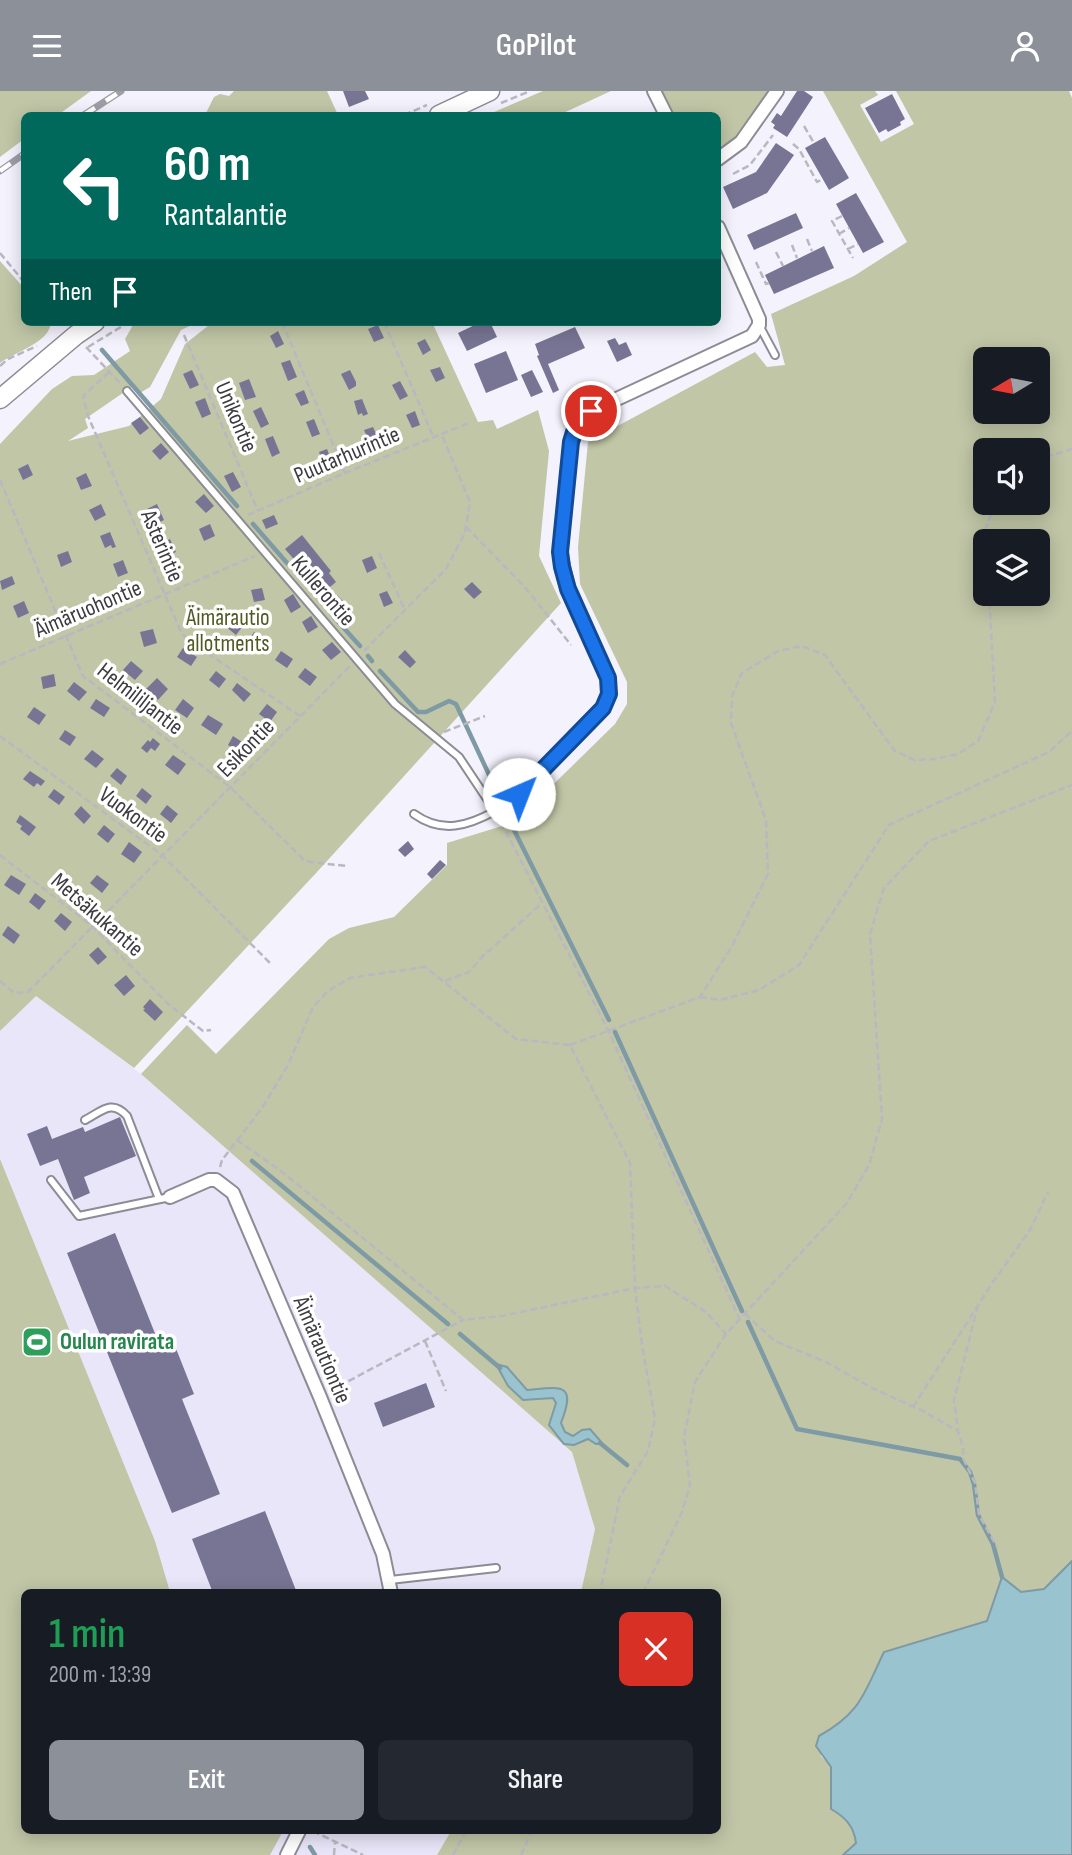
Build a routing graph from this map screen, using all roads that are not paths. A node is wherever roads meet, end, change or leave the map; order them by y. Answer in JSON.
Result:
{"nodes":[{"id":1,"x":490,"y":91,"type":"edge"},
{"id":2,"x":654,"y":91,"type":"edge"},
{"id":3,"x":777,"y":91,"type":"edge"},
{"id":4,"x":445,"y":112,"type":"edge"},
{"id":5,"x":664,"y":112,"type":"edge"},
{"id":6,"x":721,"y":157,"type":"edge"},
{"id":7,"x":721,"y":234,"type":"edge"},
{"id":8,"x":760,"y":325,"type":"junction"},
{"id":9,"x":88,"y":326,"type":"edge"},
{"id":10,"x":775,"y":355,"type":"dead end"},
{"id":11,"x":127,"y":391,"type":"road end"},
{"id":12,"x":0,"y":398,"type":"edge"},
{"id":13,"x":495,"y":811,"type":"junction"},
{"id":14,"x":414,"y":814,"type":"dead end"},
{"id":15,"x":85,"y":1120,"type":"dead end"},
{"id":16,"x":51,"y":1180,"type":"dead end"},
{"id":17,"x":164,"y":1198,"type":"junction"},
{"id":18,"x":496,"y":1567,"type":"dead end"},
{"id":19,"x":391,"y":1586,"type":"edge"},
{"id":20,"x":297,"y":1834,"type":"edge"},
{"id":21,"x":286,"y":1855,"type":"edge"}],
"edges":[{"from":1,"to":4,"type":"main road"},
{"from":2,"to":5,"type":"street"},
{"from":3,"to":6,"type":"street"},
{"from":7,"to":8,"type":"street"},
{"from":8,"to":10,"type":"lane"},
{"from":8,"to":13,"type":"street"},
{"from":9,"to":12,"type":"main road"},
{"from":11,"to":13,"type":"lane","name":"Kullerontie"},
{"from":13,"to":14,"type":"lane"},
{"from":15,"to":17,"type":"lane"},
{"from":16,"to":17,"type":"lane"},
{"from":17,"to":19,"type":"street","name":"Äimärautiontie"},
{"from":18,"to":19,"type":"lane"},
{"from":20,"to":21,"type":"street"}]}
